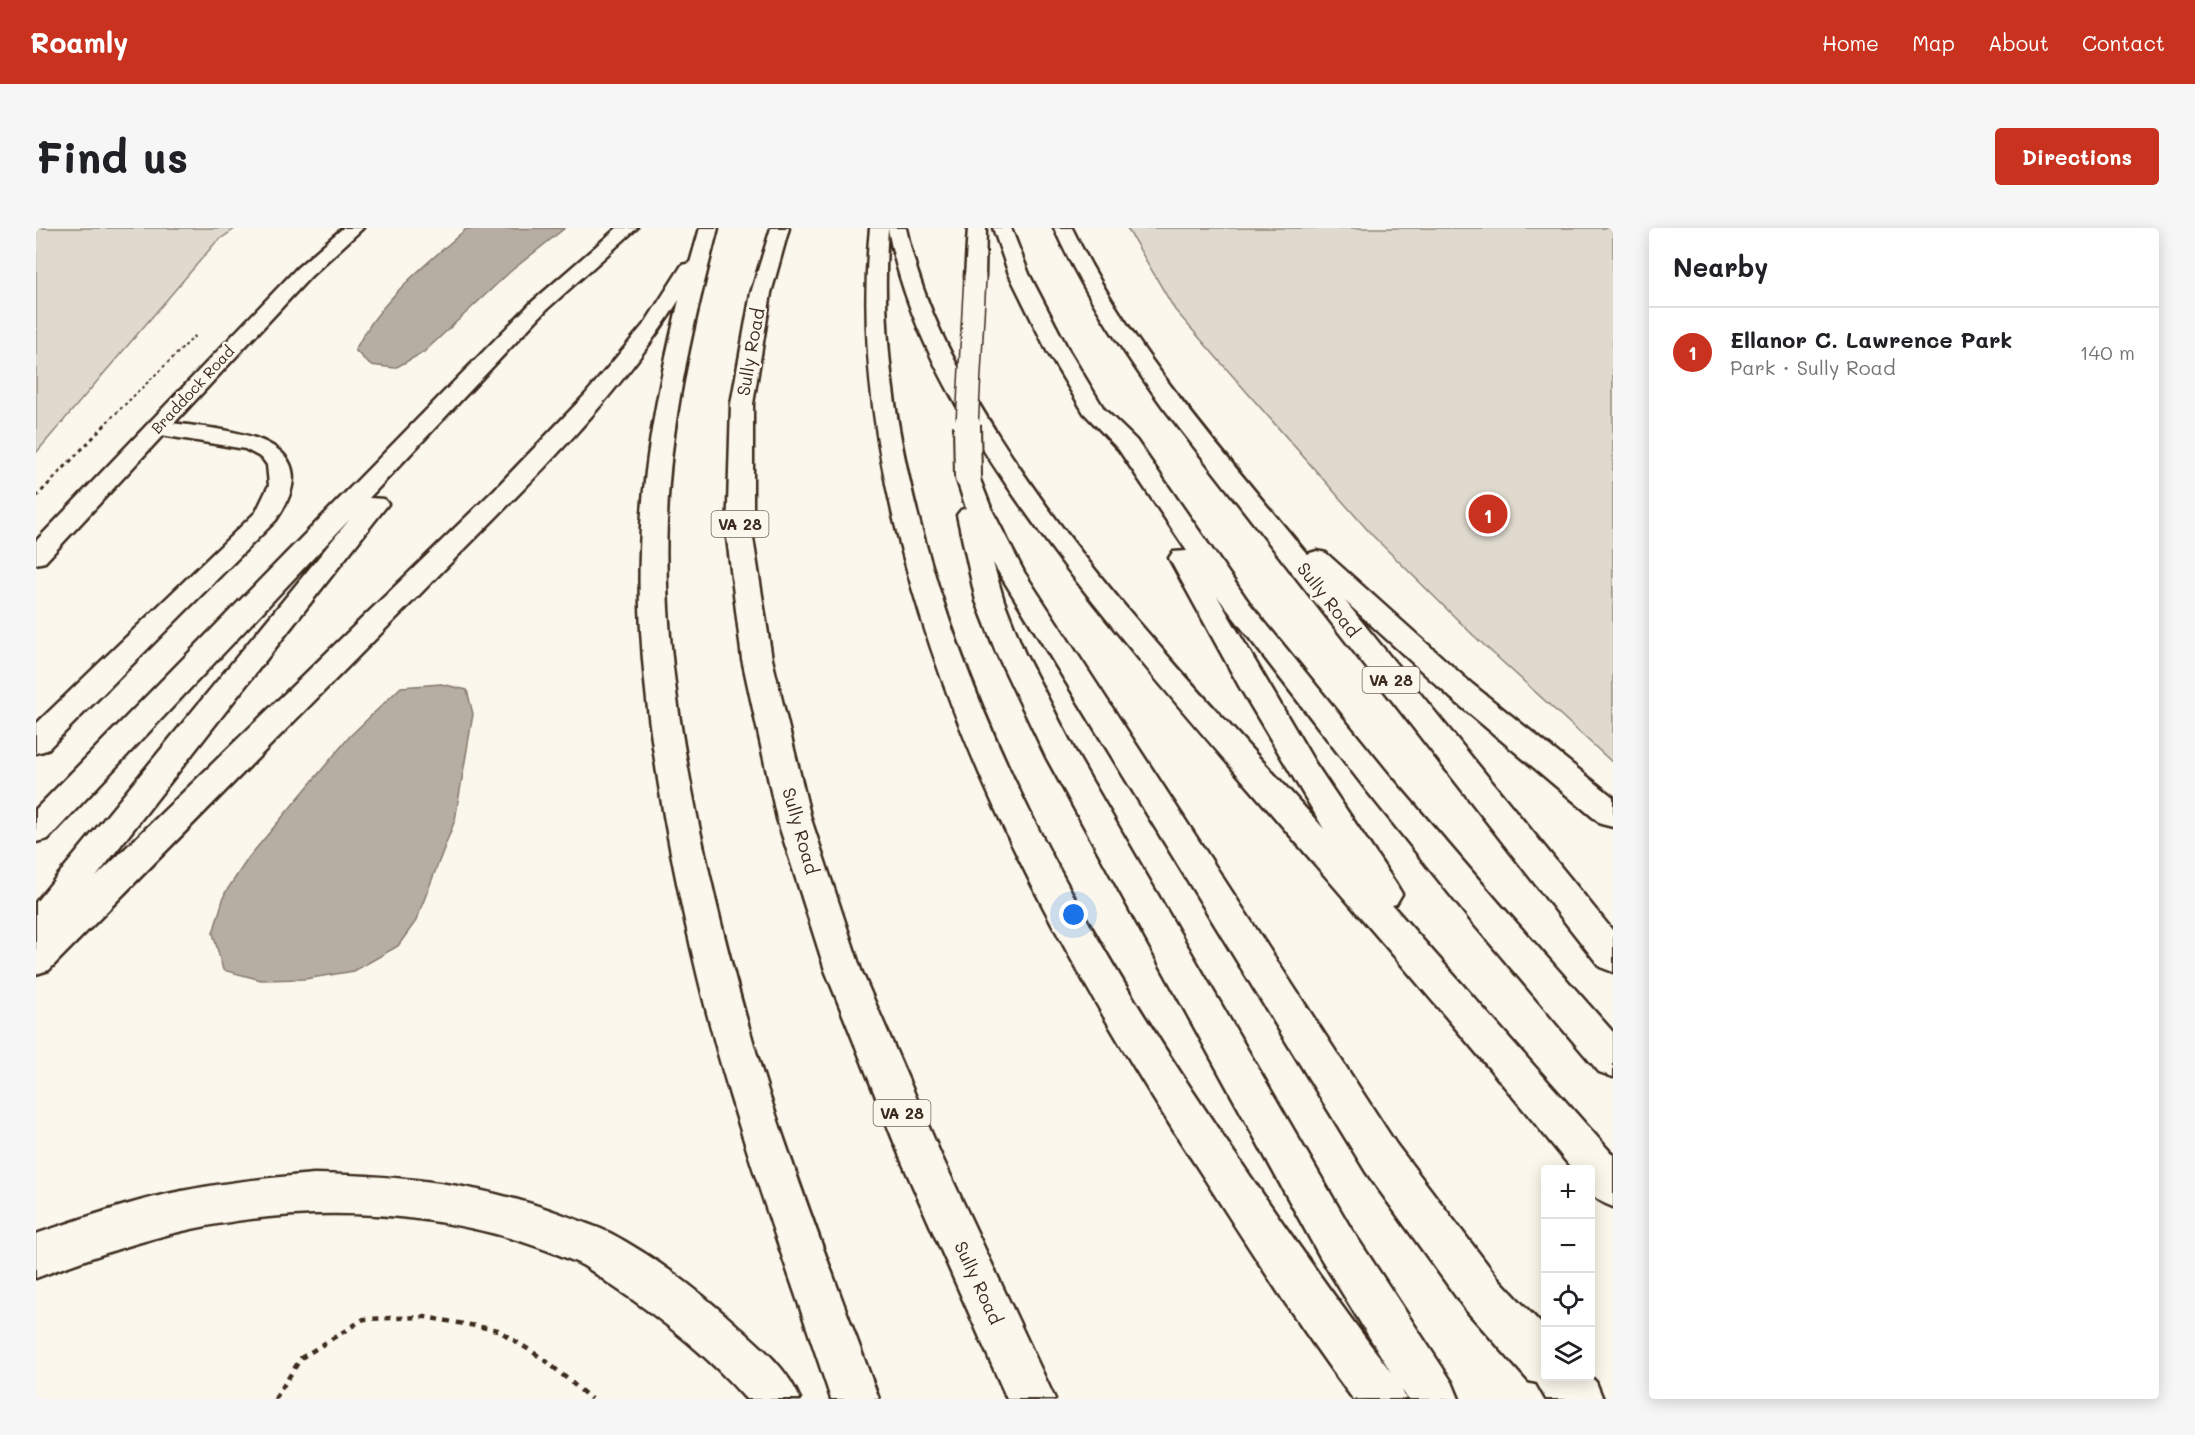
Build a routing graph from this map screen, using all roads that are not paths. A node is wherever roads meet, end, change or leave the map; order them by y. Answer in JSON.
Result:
{"nodes":[{"id":1,"x":354,"y":228,"type":"edge"},
{"id":2,"x":628,"y":228,"type":"edge"},
{"id":3,"x":780,"y":228,"type":"edge"},
{"id":4,"x":879,"y":228,"type":"edge"},
{"id":5,"x":897,"y":228,"type":"edge"},
{"id":6,"x":977,"y":228,"type":"edge"},
{"id":7,"x":1002,"y":228,"type":"edge"},
{"id":8,"x":1063,"y":228,"type":"edge"},
{"id":9,"x":707,"y":235,"type":"edge"},
{"id":10,"x":509,"y":336,"type":"junction"},
{"id":11,"x":1171,"y":402,"type":"junction"},
{"id":12,"x":1095,"y":413,"type":"junction"},
{"id":13,"x":157,"y":428,"type":"junction"},
{"id":14,"x":36,"y":556,"type":"edge"},
{"id":15,"x":1000,"y":580,"type":"junction"},
{"id":16,"x":36,"y":742,"type":"edge"},
{"id":17,"x":1613,"y":815,"type":"edge"},
{"id":18,"x":36,"y":830,"type":"edge"},
{"id":19,"x":36,"y":928,"type":"edge"},
{"id":20,"x":1613,"y":957,"type":"edge"},
{"id":21,"x":36,"y":958,"type":"edge"},
{"id":22,"x":1492,"y":1044,"type":"junction"},
{"id":23,"x":1613,"y":1060,"type":"edge"},
{"id":24,"x":1613,"y":1187,"type":"edge"},
{"id":25,"x":36,"y":1256,"type":"edge"},
{"id":26,"x":1541,"y":1360,"type":"edge"},
{"id":27,"x":1561,"y":1381,"type":"edge"},
{"id":28,"x":776,"y":1399,"type":"edge"},
{"id":29,"x":855,"y":1399,"type":"edge"},
{"id":30,"x":1031,"y":1399,"type":"edge"},
{"id":31,"x":1382,"y":1399,"type":"edge"},
{"id":32,"x":1435,"y":1399,"type":"edge"},
{"id":33,"x":1579,"y":1399,"type":"edge"}],
"edges":[{"from":1,"to":13,"type":"main road","name":"Braddock Road"},
{"from":2,"to":10,"type":"main road"},
{"from":3,"to":30,"type":"main road","name":"Sully Road","number":"VA 28"},
{"from":4,"to":31,"type":"main road"},
{"from":5,"to":22,"type":"main road"},
{"from":6,"to":15,"type":"main road","bridge":true},
{"from":7,"to":12,"type":"main road"},
{"from":8,"to":11,"type":"main road","name":"Sully Road","number":"VA 28"},
{"from":9,"to":21,"type":"main road"},
{"from":9,"to":29,"type":"main road"},
{"from":10,"to":18,"type":"main road"},
{"from":10,"to":19,"type":"main road"},
{"from":11,"to":17,"type":"main road"},
{"from":11,"to":20,"type":"main road","name":"Sully Road","number":"VA 28"},
{"from":12,"to":22,"type":"main road"},
{"from":12,"to":23,"type":"main road"},
{"from":13,"to":14,"type":"main road","name":"Braddock Road"},
{"from":13,"to":16,"type":"main road"},
{"from":15,"to":26,"type":"main road"},
{"from":15,"to":32,"type":"main road"},
{"from":22,"to":24,"type":"main road"},
{"from":25,"to":28,"type":"main road"},
{"from":27,"to":33,"type":"main road"}]}
